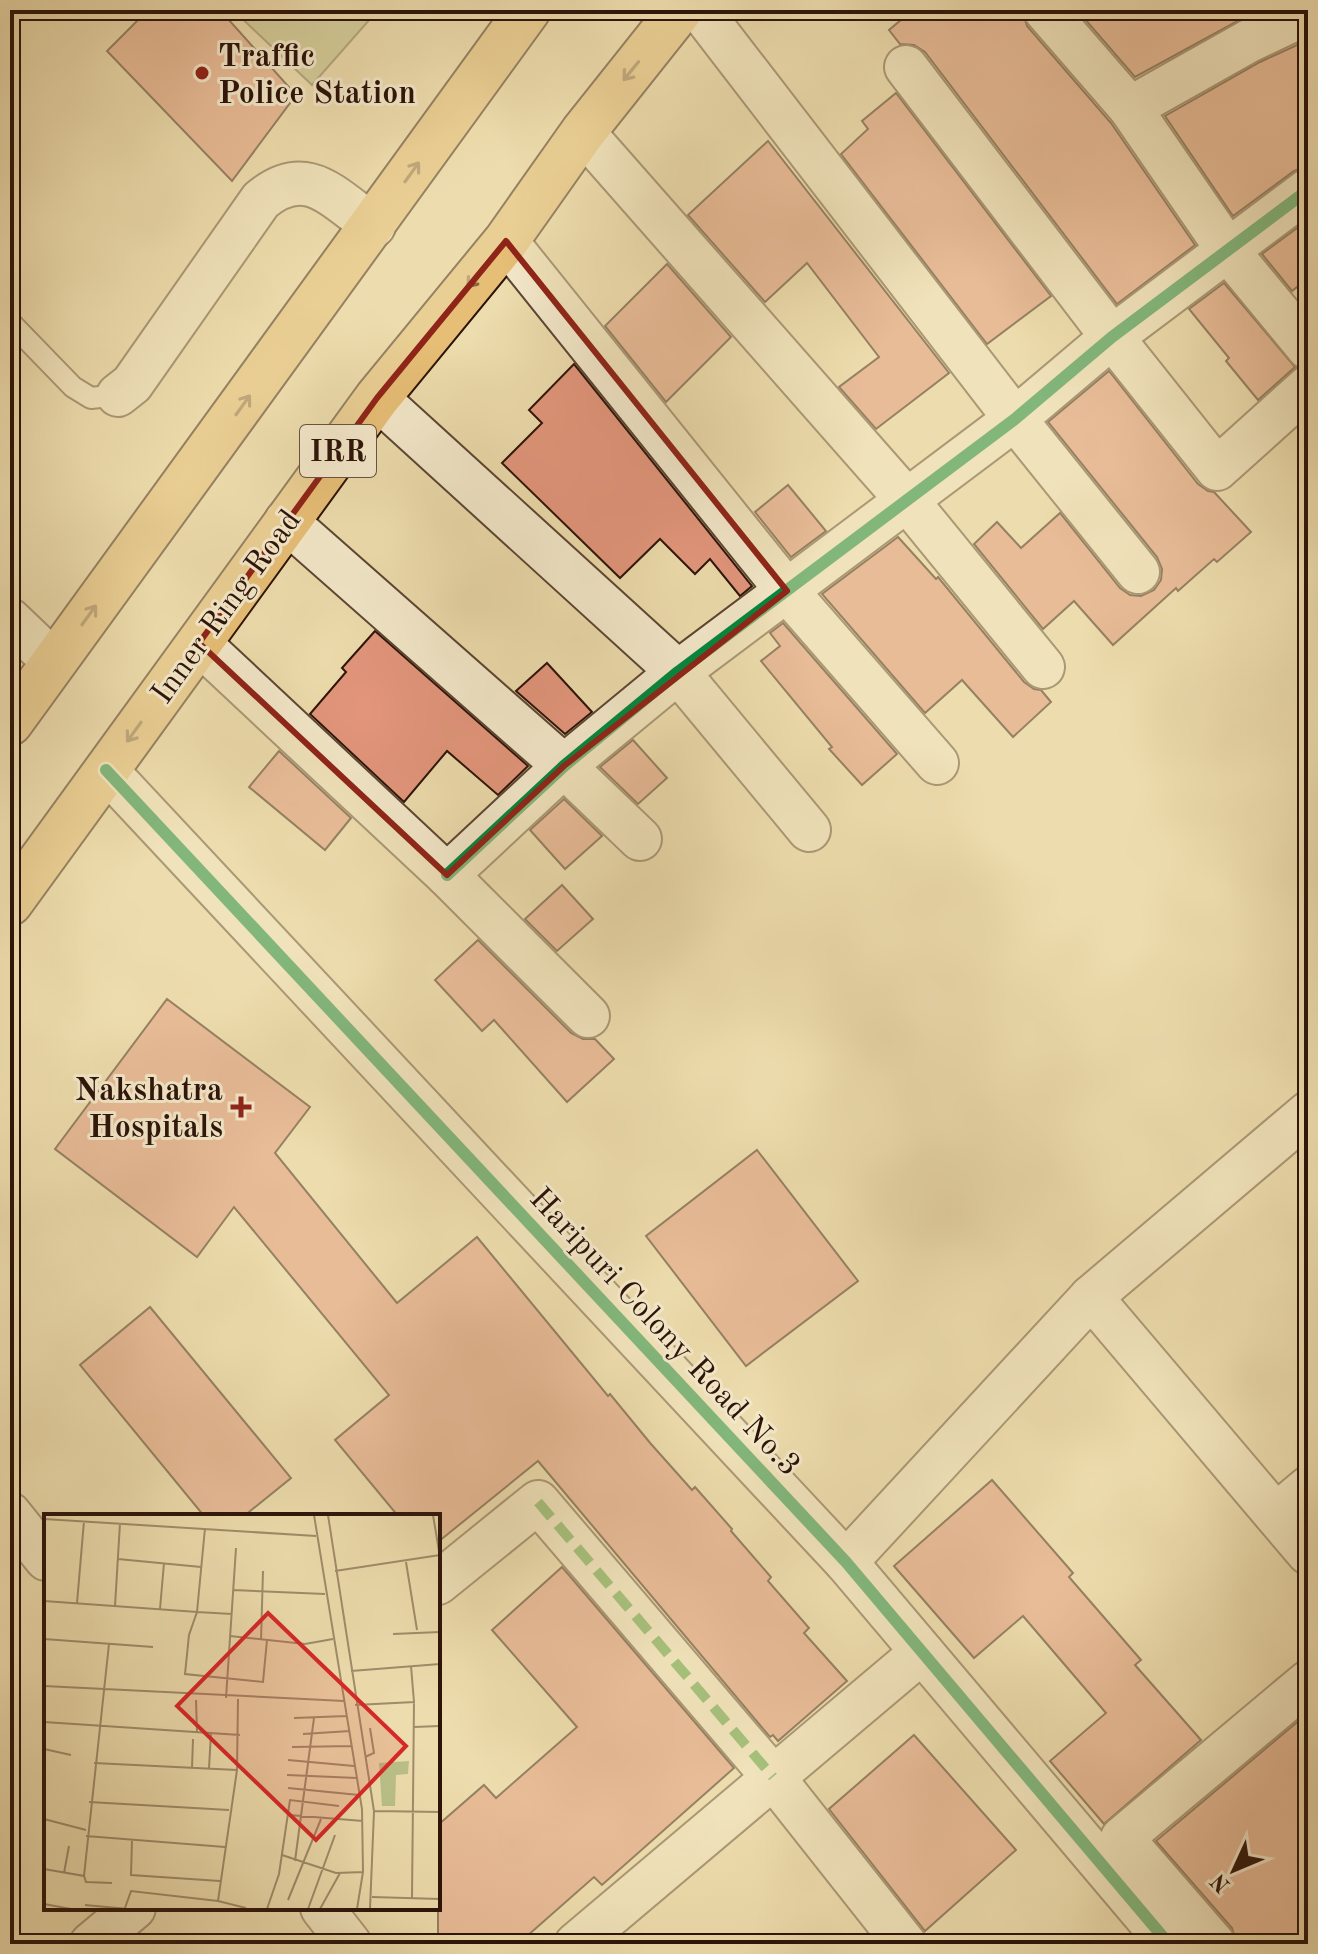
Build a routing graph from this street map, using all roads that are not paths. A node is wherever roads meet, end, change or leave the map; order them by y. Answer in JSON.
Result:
{"nodes":[{"id":1,"x":528,"y":10,"type":"edge"},
{"id":2,"x":680,"y":10,"type":"edge"},
{"id":3,"x":700,"y":10,"type":"edge"},
{"id":4,"x":1045,"y":10,"type":"edge"},
{"id":5,"x":1308,"y":13,"type":"edge"},
{"id":6,"x":906,"y":67,"type":"dead end"},
{"id":7,"x":1130,"y":108,"type":"junction"},
{"id":8,"x":583,"y":132,"type":"junction"},
{"id":9,"x":1308,"y":190,"type":"edge"},
{"id":10,"x":374,"y":226,"type":"junction"},
{"id":11,"x":506,"y":241,"type":"junction"},
{"id":12,"x":1229,"y":252,"type":"junction"},
{"id":13,"x":10,"y":322,"type":"edge"},
{"id":14,"x":1112,"y":337,"type":"junction"},
{"id":15,"x":1308,"y":348,"type":"edge"},
{"id":16,"x":1308,"y":387,"type":"edge"},
{"id":17,"x":118,"y":395,"type":"joint"},
{"id":18,"x":377,"y":398,"type":"junction"},
{"id":19,"x":1015,"y":419,"type":"junction"},
{"id":20,"x":906,"y":499,"type":"junction"},
{"id":21,"x":286,"y":521,"type":"junction"},
{"id":22,"x":1138,"y":572,"type":"dead end"},
{"id":23,"x":787,"y":591,"type":"junction"},
{"id":24,"x":10,"y":620,"type":"edge"},
{"id":25,"x":199,"y":643,"type":"junction"},
{"id":26,"x":54,"y":662,"type":"junction"},
{"id":27,"x":1043,"y":667,"type":"dead end"},
{"id":28,"x":678,"y":672,"type":"junction"},
{"id":29,"x":10,"y":723,"type":"edge"},
{"id":30,"x":937,"y":763,"type":"dead end"},
{"id":31,"x":564,"y":766,"type":"junction"},
{"id":32,"x":106,"y":770,"type":"junction"},
{"id":33,"x":809,"y":830,"type":"dead end"},
{"id":34,"x":640,"y":839,"type":"dead end"},
{"id":35,"x":447,"y":875,"type":"junction"},
{"id":36,"x":10,"y":903,"type":"edge"},
{"id":37,"x":588,"y":1016,"type":"dead end"},
{"id":38,"x":1308,"y":1113,"type":"edge"},
{"id":39,"x":1091,"y":1297,"type":"junction"},
{"id":40,"x":1308,"y":1488,"type":"edge"},
{"id":41,"x":10,"y":1514,"type":"edge"},
{"id":42,"x":1276,"y":1515,"type":"junction"},
{"id":43,"x":1308,"y":1553,"type":"edge"},
{"id":44,"x":44,"y":1556,"type":"edge"},
{"id":45,"x":846,"y":1562,"type":"junction"},
{"id":46,"x":440,"y":1581,"type":"edge"},
{"id":47,"x":922,"y":1652,"type":"junction"},
{"id":48,"x":1308,"y":1682,"type":"edge"},
{"id":49,"x":773,"y":1777,"type":"junction"},
{"id":50,"x":1110,"y":1849,"type":"junction"},
{"id":51,"x":132,"y":1910,"type":"edge"},
{"id":52,"x":324,"y":1910,"type":"edge"},
{"id":53,"x":91,"y":1944,"type":"edge"},
{"id":54,"x":350,"y":1944,"type":"edge"},
{"id":55,"x":576,"y":1944,"type":"edge"},
{"id":56,"x":905,"y":1944,"type":"edge"},
{"id":57,"x":1169,"y":1944,"type":"edge"},
{"id":58,"x":1214,"y":1944,"type":"edge"}],
"edges":[{"from":10,"to":1,"type":"highway","one_way":true},
{"from":2,"to":8,"type":"highway","name":"Inner Ring Road","number":"IRR","one_way":true},
{"from":3,"to":19,"type":"street"},
{"from":4,"to":7,"type":"street"},
{"from":5,"to":7,"type":"street"},
{"from":6,"to":14,"type":"street"},
{"from":7,"to":12,"type":"street"},
{"from":8,"to":11,"type":"highway","name":"Inner Ring Road","number":"IRR"},
{"from":8,"to":20,"type":"street"},
{"from":9,"to":12,"type":"street"},
{"from":10,"to":17,"type":"street"},
{"from":26,"to":10,"type":"highway","one_way":true},
{"from":11,"to":18,"type":"highway","name":"Inner Ring Road","number":"IRR","one_way":true},
{"from":11,"to":23,"type":"street"},
{"from":12,"to":14,"type":"street"},
{"from":12,"to":15,"type":"street"},
{"from":13,"to":17,"type":"lane"},
{"from":14,"to":16,"type":"street"},
{"from":14,"to":19,"type":"street"},
{"from":18,"to":21,"type":"highway","name":"Inner Ring Road","number":"IRR"},
{"from":18,"to":28,"type":"street"},
{"from":19,"to":20,"type":"street"},
{"from":19,"to":22,"type":"street"},
{"from":20,"to":23,"type":"street"},
{"from":20,"to":27,"type":"street"},
{"from":21,"to":25,"type":"highway","name":"Inner Ring Road","number":"IRR"},
{"from":21,"to":31,"type":"street"},
{"from":23,"to":28,"type":"street"},
{"from":23,"to":30,"type":"street"},
{"from":24,"to":26,"type":"street"},
{"from":25,"to":32,"type":"highway","name":"Inner Ring Road","number":"IRR","one_way":true},
{"from":25,"to":35,"type":"street"},
{"from":26,"to":29,"type":"highway"},
{"from":28,"to":31,"type":"street"},
{"from":28,"to":33,"type":"street"},
{"from":31,"to":34,"type":"street"},
{"from":31,"to":35,"type":"street"},
{"from":32,"to":36,"type":"highway","name":"Inner Ring Road","number":"IRR"},
{"from":32,"to":45,"type":"street","name":"Haripuri Colony Road No.3"},
{"from":35,"to":37,"type":"street"},
{"from":38,"to":39,"type":"street"},
{"from":39,"to":42,"type":"street"},
{"from":39,"to":45,"type":"street"},
{"from":40,"to":42,"type":"street"},
{"from":41,"to":44,"type":"street"},
{"from":42,"to":43,"type":"street"},
{"from":45,"to":47,"type":"street","name":"Haripuri Colony Road No.3"},
{"from":46,"to":49,"type":"street"},
{"from":47,"to":49,"type":"street"},
{"from":47,"to":50,"type":"street","name":"Haripuri Colony Road No.3"},
{"from":48,"to":50,"type":"street"},
{"from":49,"to":55,"type":"street"},
{"from":49,"to":56,"type":"street"},
{"from":50,"to":57,"type":"street","name":"Haripuri Colony Road No.3"},
{"from":50,"to":58,"type":"street"},
{"from":51,"to":53,"type":"street"},
{"from":52,"to":54,"type":"street"}]}
